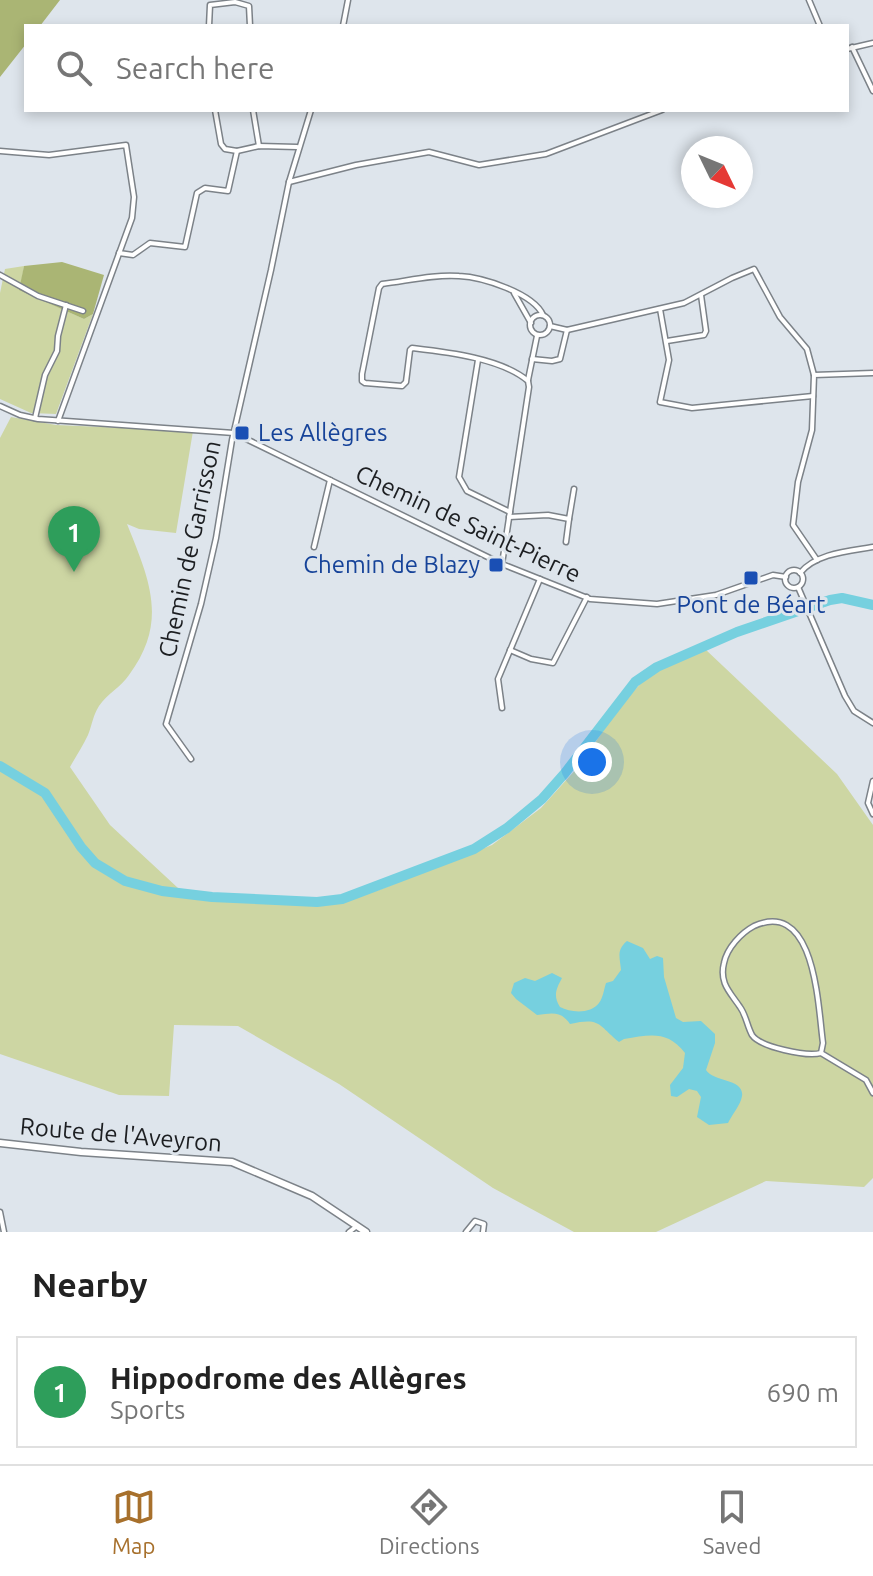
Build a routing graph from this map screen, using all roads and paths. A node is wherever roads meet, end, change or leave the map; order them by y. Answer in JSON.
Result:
{"nodes":[{"id":1,"x":348,"y":0,"type":"edge"},
{"id":2,"x":809,"y":0,"type":"edge"},
{"id":3,"x":235,"y":1,"type":"edge"},
{"id":4,"x":209,"y":24,"type":"edge"},
{"id":5,"x":250,"y":24,"type":"edge"},
{"id":6,"x":343,"y":24,"type":"edge"},
{"id":7,"x":819,"y":24,"type":"edge"},
{"id":8,"x":873,"y":43,"type":"edge"},
{"id":9,"x":850,"y":48,"type":"edge"},
{"id":10,"x":873,"y":91,"type":"edge"},
{"id":11,"x":215,"y":112,"type":"edge"},
{"id":12,"x":253,"y":112,"type":"edge"},
{"id":13,"x":310,"y":112,"type":"edge"},
{"id":14,"x":657,"y":112,"type":"edge"},
{"id":15,"x":259,"y":146,"type":"junction"},
{"id":16,"x":297,"y":147,"type":"junction"},
{"id":17,"x":0,"y":151,"type":"edge"},
{"id":18,"x":237,"y":151,"type":"junction"},
{"id":19,"x":289,"y":182,"type":"junction"},
{"id":20,"x":119,"y":253,"type":"junction"},
{"id":21,"x":0,"y":274,"type":"edge"},
{"id":22,"x":513,"y":291,"type":"junction"},
{"id":23,"x":701,"y":295,"type":"junction"},
{"id":24,"x":66,"y":305,"type":"junction"},
{"id":25,"x":660,"y":309,"type":"junction"},
{"id":26,"x":83,"y":311,"type":"dead end"},
{"id":27,"x":543,"y":315,"type":"junction"},
{"id":28,"x":531,"y":323,"type":"junction"},
{"id":29,"x":550,"y":326,"type":"junction"},
{"id":30,"x":567,"y":330,"type":"junction"},
{"id":31,"x":537,"y":336,"type":"junction"},
{"id":32,"x":667,"y":341,"type":"junction"},
{"id":33,"x":532,"y":359,"type":"junction"},
{"id":34,"x":478,"y":360,"type":"junction"},
{"id":35,"x":873,"y":373,"type":"edge"},
{"id":36,"x":814,"y":375,"type":"junction"},
{"id":37,"x":528,"y":384,"type":"junction"},
{"id":38,"x":813,"y":396,"type":"junction"},
{"id":39,"x":0,"y":406,"type":"edge"},
{"id":40,"x":35,"y":418,"type":"junction"},
{"id":41,"x":58,"y":421,"type":"junction"},
{"id":42,"x":234,"y":433,"type":"junction"},
{"id":43,"x":330,"y":480,"type":"junction"},
{"id":44,"x":574,"y":489,"type":"dead end"},
{"id":45,"x":510,"y":515,"type":"junction"},
{"id":46,"x":569,"y":519,"type":"junction"},
{"id":47,"x":566,"y":542,"type":"dead end"},
{"id":48,"x":314,"y":547,"type":"dead end"},
{"id":49,"x":873,"y":547,"type":"edge"},
{"id":50,"x":817,"y":560,"type":"junction"},
{"id":51,"x":502,"y":564,"type":"junction"},
{"id":52,"x":800,"y":573,"type":"junction"},
{"id":53,"x":786,"y":577,"type":"junction"},
{"id":54,"x":540,"y":579,"type":"junction"},
{"id":55,"x":798,"y":587,"type":"junction"},
{"id":56,"x":587,"y":597,"type":"junction"},
{"id":57,"x":510,"y":650,"type":"junction"},
{"id":58,"x":502,"y":708,"type":"dead end"},
{"id":59,"x":873,"y":723,"type":"edge"},
{"id":60,"x":191,"y":759,"type":"dead end"},
{"id":61,"x":873,"y":781,"type":"edge"},
{"id":62,"x":873,"y":814,"type":"edge"},
{"id":63,"x":821,"y":1053,"type":"junction"},
{"id":64,"x":873,"y":1093,"type":"edge"},
{"id":65,"x":0,"y":1143,"type":"edge"},
{"id":66,"x":0,"y":1212,"type":"edge"},
{"id":67,"x":357,"y":1226,"type":"junction"},
{"id":68,"x":4,"y":1232,"type":"edge"},
{"id":69,"x":349,"y":1232,"type":"edge"},
{"id":70,"x":366,"y":1232,"type":"edge"},
{"id":71,"x":466,"y":1232,"type":"edge"},
{"id":72,"x":483,"y":1232,"type":"edge"}],
"edges":[{"from":1,"to":6,"type":"street"},
{"from":2,"to":7,"type":"street"},
{"from":3,"to":4,"type":"street"},
{"from":3,"to":5,"type":"street"},
{"from":8,"to":9,"type":"street"},
{"from":9,"to":10,"type":"street"},
{"from":11,"to":18,"type":"street"},
{"from":12,"to":15,"type":"street"},
{"from":13,"to":16,"type":"street"},
{"from":14,"to":19,"type":"street"},
{"from":15,"to":16,"type":"street"},
{"from":15,"to":18,"type":"street"},
{"from":16,"to":19,"type":"street"},
{"from":17,"to":20,"type":"street"},
{"from":18,"to":20,"type":"street"},
{"from":19,"to":42,"type":"street"},
{"from":20,"to":41,"type":"street"},
{"from":21,"to":24,"type":"street"},
{"from":22,"to":27,"type":"street"},
{"from":22,"to":28,"type":"street"},
{"from":22,"to":34,"type":"street"},
{"from":23,"to":25,"type":"street"},
{"from":23,"to":32,"type":"street"},
{"from":23,"to":36,"type":"street"},
{"from":24,"to":26,"type":"street"},
{"from":24,"to":40,"type":"street"},
{"from":25,"to":30,"type":"street"},
{"from":25,"to":32,"type":"street"},
{"from":27,"to":28,"type":"street"},
{"from":27,"to":29,"type":"street"},
{"from":28,"to":31,"type":"street"},
{"from":29,"to":30,"type":"street"},
{"from":29,"to":31,"type":"street"},
{"from":30,"to":33,"type":"street"},
{"from":31,"to":33,"type":"street"},
{"from":32,"to":38,"type":"street"},
{"from":33,"to":37,"type":"street"},
{"from":34,"to":37,"type":"street"},
{"from":34,"to":45,"type":"street"},
{"from":35,"to":36,"type":"street"},
{"from":36,"to":38,"type":"street"},
{"from":37,"to":45,"type":"street"},
{"from":38,"to":50,"type":"street"},
{"from":39,"to":40,"type":"street","name":"Chemin de Saint-Pierre"},
{"from":40,"to":41,"type":"street","name":"Chemin de Saint-Pierre"},
{"from":41,"to":42,"type":"street","name":"Chemin de Saint-Pierre"},
{"from":42,"to":43,"type":"street","name":"Chemin de Saint-Pierre"},
{"from":42,"to":60,"type":"street","name":"Chemin de Garrisson"},
{"from":43,"to":48,"type":"street"},
{"from":43,"to":51,"type":"street","name":"Chemin de Saint-Pierre"},
{"from":44,"to":46,"type":"street"},
{"from":45,"to":46,"type":"street"},
{"from":45,"to":51,"type":"street"},
{"from":46,"to":47,"type":"street"},
{"from":49,"to":50,"type":"street"},
{"from":50,"to":52,"type":"street"},
{"from":51,"to":54,"type":"street","name":"Chemin de Saint-Pierre"},
{"from":52,"to":53,"type":"street"},
{"from":52,"to":55,"type":"street"},
{"from":53,"to":55,"type":"street"},
{"from":53,"to":56,"type":"street","name":"Chemin de Saint-Pierre"},
{"from":54,"to":56,"type":"street","name":"Chemin de Saint-Pierre"},
{"from":54,"to":57,"type":"street"},
{"from":55,"to":59,"type":"street"},
{"from":56,"to":57,"type":"street"},
{"from":57,"to":58,"type":"street"},
{"from":61,"to":62,"type":"street"},
{"from":63,"to":63,"type":"street"},
{"from":63,"to":64,"type":"street"},
{"from":65,"to":67,"type":"street","name":"Route de l'Aveyron"},
{"from":66,"to":68,"type":"street"},
{"from":67,"to":69,"type":"street"},
{"from":67,"to":70,"type":"street","name":"Route de l'Aveyron"},
{"from":71,"to":72,"type":"street"}]}
